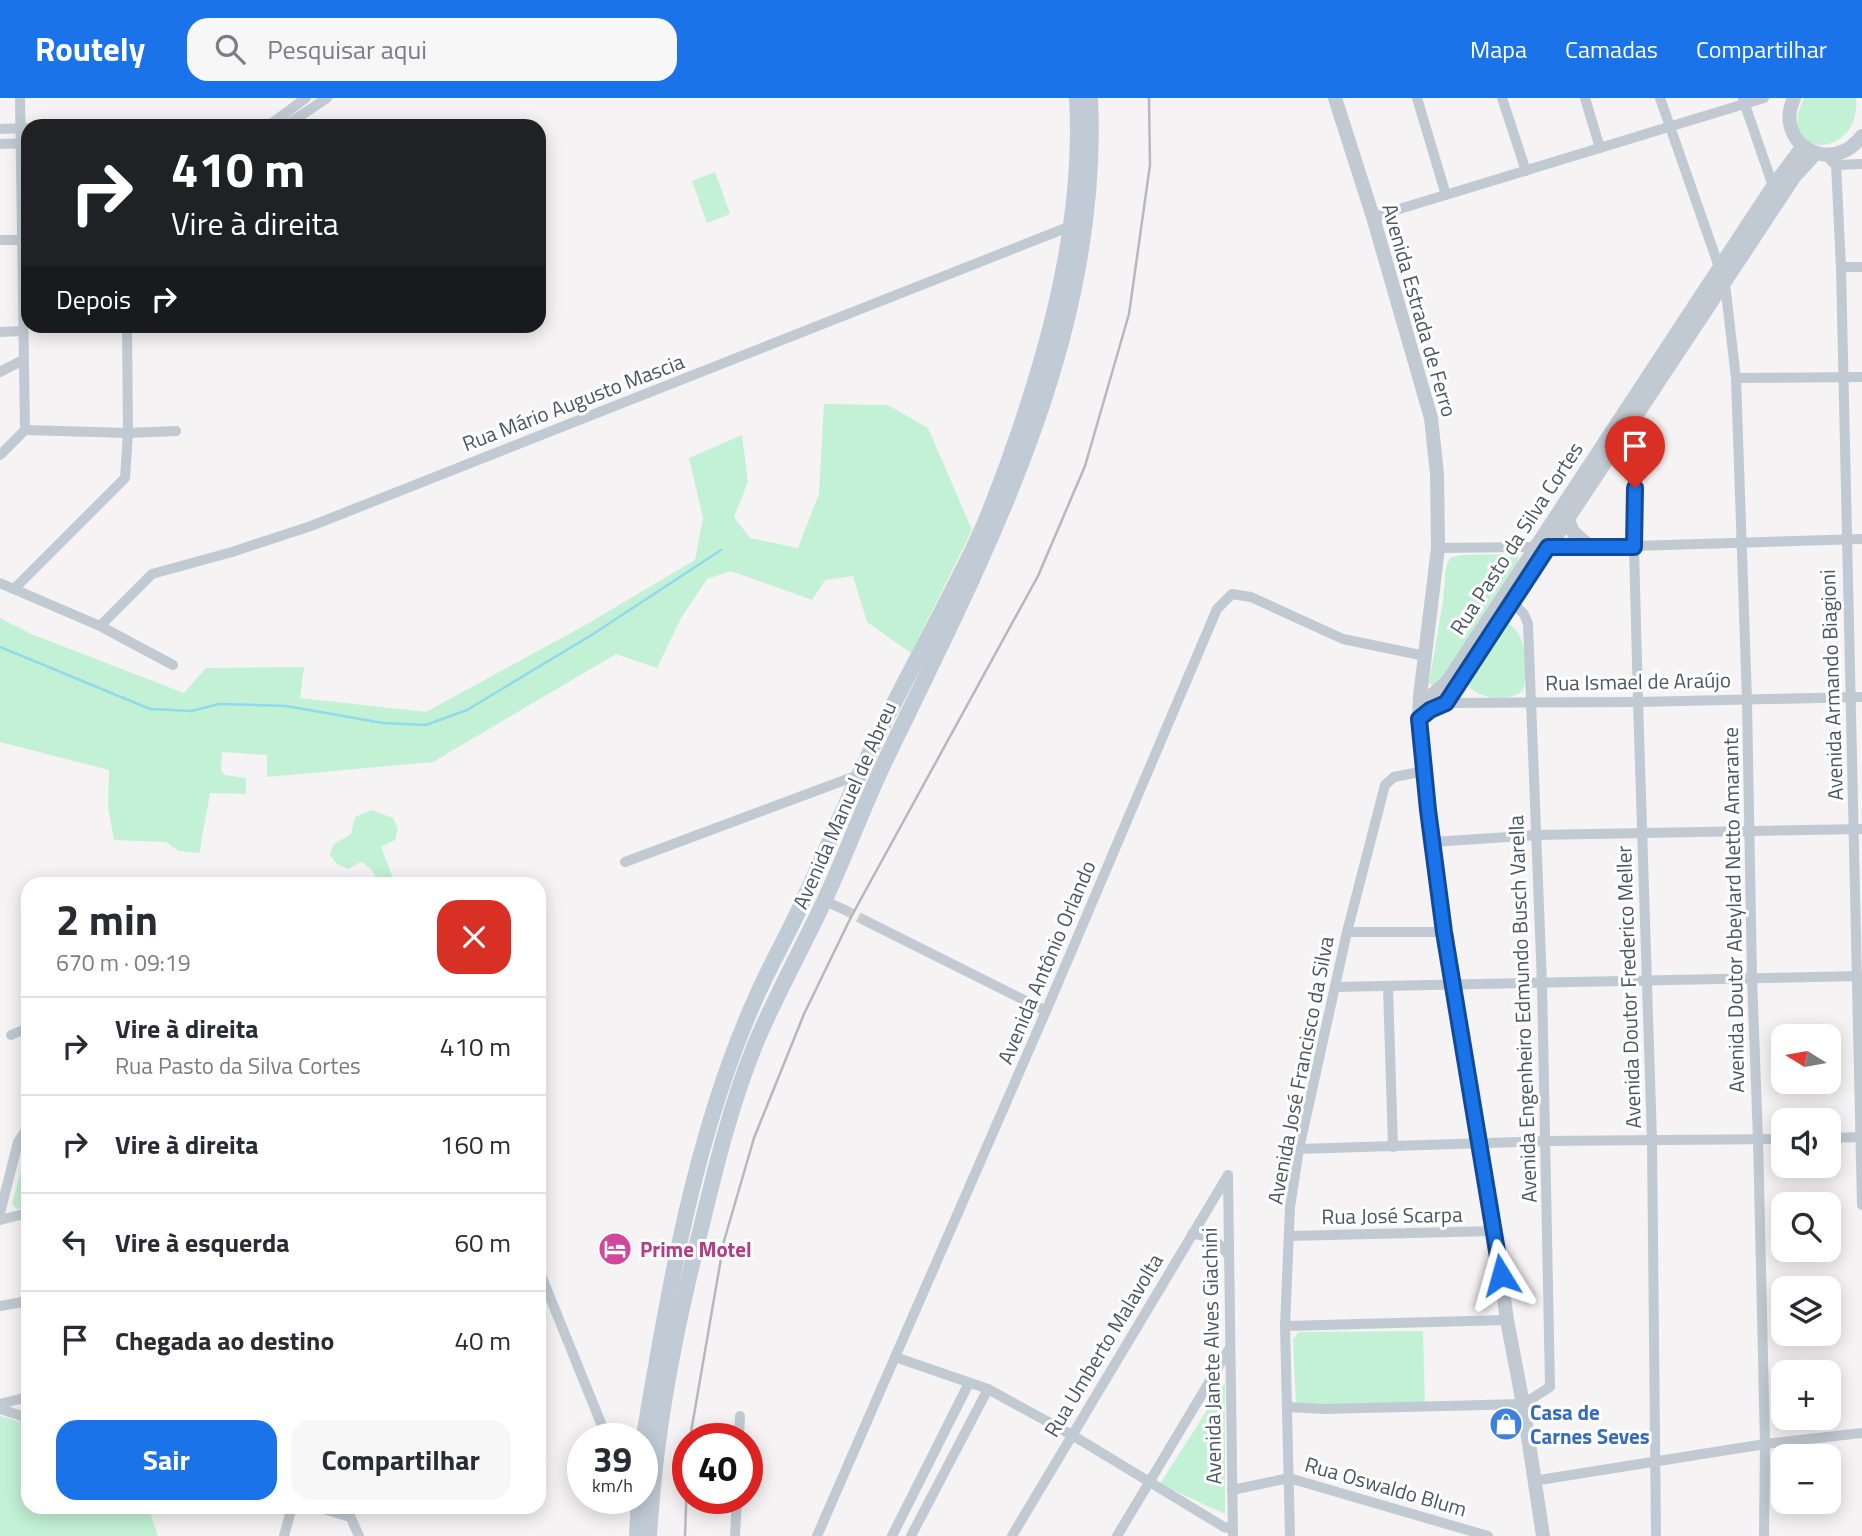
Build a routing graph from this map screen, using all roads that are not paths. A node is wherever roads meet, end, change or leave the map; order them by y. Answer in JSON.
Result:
{"nodes":[{"id":1,"x":20,"y":98,"type":"edge"},
{"id":2,"x":306,"y":98,"type":"edge"},
{"id":3,"x":327,"y":98,"type":"edge"},
{"id":4,"x":1077,"y":98,"type":"edge"},
{"id":5,"x":1090,"y":98,"type":"edge"},
{"id":6,"x":1335,"y":98,"type":"edge"},
{"id":7,"x":1417,"y":98,"type":"edge"},
{"id":8,"x":1502,"y":98,"type":"edge"},
{"id":9,"x":1585,"y":98,"type":"edge"},
{"id":10,"x":1660,"y":98,"type":"edge"},
{"id":11,"x":1764,"y":98,"type":"edge"},
{"id":12,"x":1794,"y":98,"type":"edge"},
{"id":13,"x":1744,"y":101,"type":"edge"},
{"id":14,"x":23,"y":119,"type":"edge"},
{"id":15,"x":278,"y":119,"type":"edge"},
{"id":16,"x":296,"y":119,"type":"edge"},
{"id":17,"x":1668,"y":127,"type":"junction"},
{"id":18,"x":0,"y":128,"type":"edge"},
{"id":19,"x":21,"y":128,"type":"edge"},
{"id":20,"x":1859,"y":140,"type":"edge"},
{"id":21,"x":21,"y":143,"type":"edge"},
{"id":22,"x":0,"y":144,"type":"edge"},
{"id":23,"x":1600,"y":148,"type":"junction"},
{"id":24,"x":1814,"y":152,"type":"junction"},
{"id":25,"x":1859,"y":164,"type":"edge"},
{"id":26,"x":1836,"y":165,"type":"junction"},
{"id":27,"x":1526,"y":171,"type":"junction"},
{"id":28,"x":1773,"y":186,"type":"junction"},
{"id":29,"x":1446,"y":195,"type":"junction"},
{"id":30,"x":1373,"y":218,"type":"junction"},
{"id":31,"x":1071,"y":226,"type":"junction"},
{"id":32,"x":0,"y":240,"type":"edge"},
{"id":33,"x":21,"y":240,"type":"edge"},
{"id":34,"x":1841,"y":267,"type":"junction"},
{"id":35,"x":1862,"y":267,"type":"edge"},
{"id":36,"x":1720,"y":268,"type":"junction"},
{"id":37,"x":1725,"y":284,"type":"junction"},
{"id":38,"x":21,"y":331,"type":"edge"},
{"id":39,"x":0,"y":332,"type":"edge"},
{"id":40,"x":23,"y":333,"type":"edge"},
{"id":41,"x":127,"y":333,"type":"edge"},
{"id":42,"x":23,"y":360,"type":"junction"},
{"id":43,"x":0,"y":372,"type":"edge"},
{"id":44,"x":1843,"y":377,"type":"junction"},
{"id":45,"x":1862,"y":377,"type":"edge"},
{"id":46,"x":1736,"y":378,"type":"junction"},
{"id":47,"x":25,"y":430,"type":"junction"},
{"id":48,"x":176,"y":431,"type":"dead end"},
{"id":49,"x":128,"y":433,"type":"junction"},
{"id":50,"x":1622,"y":440,"type":"junction"},
{"id":51,"x":0,"y":455,"type":"edge"},
{"id":52,"x":1567,"y":518,"type":"junction"},
{"id":53,"x":1862,"y":539,"type":"edge"},
{"id":54,"x":1847,"y":540,"type":"junction"},
{"id":55,"x":1743,"y":543,"type":"junction"},
{"id":56,"x":1541,"y":547,"type":"junction"},
{"id":57,"x":1590,"y":547,"type":"junction"},
{"id":58,"x":1634,"y":547,"type":"junction"},
{"id":59,"x":1438,"y":548,"type":"junction"},
{"id":60,"x":0,"y":583,"type":"edge"},
{"id":61,"x":14,"y":589,"type":"junction"},
{"id":62,"x":1513,"y":603,"type":"junction"},
{"id":63,"x":100,"y":626,"type":"junction"},
{"id":64,"x":1425,"y":656,"type":"junction"},
{"id":65,"x":173,"y":665,"type":"dead end"},
{"id":66,"x":1420,"y":696,"type":"junction"},
{"id":67,"x":1849,"y":697,"type":"junction"},
{"id":68,"x":1862,"y":697,"type":"edge"},
{"id":69,"x":1747,"y":700,"type":"junction"},
{"id":70,"x":1638,"y":702,"type":"junction"},
{"id":71,"x":1446,"y":703,"type":"junction"},
{"id":72,"x":1531,"y":704,"type":"junction"},
{"id":73,"x":1419,"y":719,"type":"junction"},
{"id":74,"x":1424,"y":771,"type":"junction"},
{"id":75,"x":860,"y":774,"type":"junction"},
{"id":76,"x":1858,"y":829,"type":"edge"},
{"id":77,"x":1750,"y":831,"type":"junction"},
{"id":78,"x":1642,"y":832,"type":"junction"},
{"id":79,"x":1537,"y":835,"type":"junction"},
{"id":80,"x":1433,"y":842,"type":"junction"},
{"id":81,"x":625,"y":862,"type":"dead end"},
{"id":82,"x":825,"y":901,"type":"junction"},
{"id":83,"x":845,"y":910,"type":"tunnel mouth"},
{"id":84,"x":866,"y":921,"type":"tunnel mouth"},
{"id":85,"x":1347,"y":932,"type":"junction"},
{"id":86,"x":1444,"y":932,"type":"junction"},
{"id":87,"x":1860,"y":976,"type":"edge"},
{"id":88,"x":1752,"y":978,"type":"junction"},
{"id":89,"x":1646,"y":981,"type":"junction"},
{"id":90,"x":1455,"y":984,"type":"junction"},
{"id":91,"x":1542,"y":984,"type":"junction"},
{"id":92,"x":1335,"y":986,"type":"junction"},
{"id":93,"x":1388,"y":987,"type":"junction"},
{"id":94,"x":1046,"y":1011,"type":"junction"},
{"id":95,"x":21,"y":1031,"type":"edge"},
{"id":96,"x":11,"y":1035,"type":"dead end"},
{"id":97,"x":21,"y":1137,"type":"edge"},
{"id":98,"x":1861,"y":1137,"type":"edge"},
{"id":99,"x":1841,"y":1138,"type":"edge"},
{"id":100,"x":1758,"y":1139,"type":"junction"},
{"id":101,"x":1771,"y":1139,"type":"edge"},
{"id":102,"x":1652,"y":1140,"type":"junction"},
{"id":103,"x":1546,"y":1141,"type":"junction"},
{"id":104,"x":1480,"y":1143,"type":"junction"},
{"id":105,"x":1393,"y":1147,"type":"junction"},
{"id":106,"x":1299,"y":1149,"type":"junction"},
{"id":107,"x":1228,"y":1175,"type":"joint"},
{"id":108,"x":1862,"y":1205,"type":"edge"},
{"id":109,"x":0,"y":1213,"type":"edge"},
{"id":110,"x":21,"y":1215,"type":"edge"},
{"id":111,"x":0,"y":1220,"type":"edge"},
{"id":112,"x":1495,"y":1231,"type":"junction"},
{"id":113,"x":1192,"y":1234,"type":"junction"},
{"id":114,"x":1289,"y":1236,"type":"junction"},
{"id":115,"x":1228,"y":1255,"type":"junction"},
{"id":116,"x":546,"y":1287,"type":"edge"},
{"id":117,"x":21,"y":1302,"type":"edge"},
{"id":118,"x":0,"y":1306,"type":"edge"},
{"id":119,"x":1507,"y":1320,"type":"junction"},
{"id":120,"x":1285,"y":1326,"type":"junction"},
{"id":121,"x":1229,"y":1349,"type":"junction"},
{"id":122,"x":895,"y":1357,"type":"junction"},
{"id":123,"x":970,"y":1383,"type":"junction"},
{"id":124,"x":988,"y":1389,"type":"junction"},
{"id":125,"x":21,"y":1400,"type":"edge"},
{"id":126,"x":1523,"y":1404,"type":"junction"},
{"id":127,"x":0,"y":1407,"type":"edge"},
{"id":128,"x":1289,"y":1407,"type":"junction"},
{"id":129,"x":21,"y":1415,"type":"edge"},
{"id":130,"x":740,"y":1416,"type":"dead end"},
{"id":131,"x":601,"y":1423,"type":"edge"},
{"id":132,"x":646,"y":1423,"type":"edge"},
{"id":133,"x":740,"y":1423,"type":"edge"},
{"id":134,"x":1862,"y":1433,"type":"edge"},
{"id":135,"x":1072,"y":1435,"type":"junction"},
{"id":136,"x":1765,"y":1444,"type":"junction"},
{"id":137,"x":1655,"y":1463,"type":"junction"},
{"id":138,"x":1289,"y":1478,"type":"junction"},
{"id":139,"x":1533,"y":1480,"type":"junction"},
{"id":140,"x":1148,"y":1481,"type":"junction"},
{"id":141,"x":1232,"y":1490,"type":"junction"},
{"id":142,"x":290,"y":1514,"type":"edge"},
{"id":143,"x":349,"y":1514,"type":"edge"},
{"id":144,"x":736,"y":1514,"type":"edge"},
{"id":145,"x":638,"y":1515,"type":"edge"},
{"id":146,"x":1227,"y":1532,"type":"edge"},
{"id":147,"x":284,"y":1536,"type":"edge"},
{"id":148,"x":359,"y":1536,"type":"edge"},
{"id":149,"x":637,"y":1536,"type":"edge"},
{"id":150,"x":649,"y":1536,"type":"edge"},
{"id":151,"x":735,"y":1536,"type":"edge"},
{"id":152,"x":817,"y":1536,"type":"edge"},
{"id":153,"x":892,"y":1536,"type":"edge"},
{"id":154,"x":911,"y":1536,"type":"edge"},
{"id":155,"x":1012,"y":1536,"type":"edge"},
{"id":156,"x":1117,"y":1536,"type":"edge"},
{"id":157,"x":1290,"y":1536,"type":"edge"},
{"id":158,"x":1488,"y":1536,"type":"edge"},
{"id":159,"x":1543,"y":1536,"type":"edge"},
{"id":160,"x":1656,"y":1536,"type":"edge"},
{"id":161,"x":1764,"y":1536,"type":"edge"}],
"edges":[{"from":1,"to":14,"type":"street"},
{"from":2,"to":15,"type":"street"},
{"from":3,"to":16,"type":"street"},
{"from":4,"to":31,"type":"main road","name":"Avenida Manuel de Abreu"},
{"from":5,"to":82,"type":"main road","name":"Avenida Manuel de Abreu"},
{"from":6,"to":30,"type":"street","name":"Avenida Estrada de Ferro"},
{"from":7,"to":29,"type":"street"},
{"from":8,"to":27,"type":"street"},
{"from":9,"to":23,"type":"street"},
{"from":10,"to":17,"type":"street","name":"Avenida Doutor Abeylard Netto Amarante"},
{"from":11,"to":13,"type":"street"},
{"from":12,"to":24,"type":"street"},
{"from":13,"to":17,"type":"street"},
{"from":13,"to":28,"type":"street"},
{"from":17,"to":23,"type":"street"},
{"from":17,"to":36,"type":"street","name":"Avenida Doutor Abeylard Netto Amarante"},
{"from":18,"to":19,"type":"street"},
{"from":20,"to":24,"type":"street"},
{"from":20,"to":25,"type":"street"},
{"from":21,"to":22,"type":"street"},
{"from":23,"to":27,"type":"street"},
{"from":24,"to":26,"type":"street"},
{"from":24,"to":28,"type":"street","name":"Rua Pasto da Silva Cortes"},
{"from":24,"to":37,"type":"street","name":"Rua Pasto da Silva Cortes"},
{"from":25,"to":26,"type":"street"},
{"from":26,"to":34,"type":"street","name":"Avenida Armando Biagioni"},
{"from":27,"to":29,"type":"street"},
{"from":28,"to":36,"type":"street","name":"Rua Pasto da Silva Cortes"},
{"from":29,"to":30,"type":"street"},
{"from":30,"to":59,"type":"street","name":"Avenida Estrada de Ferro"},
{"from":31,"to":63,"type":"street","name":"Rua Mário Augusto Mascia"},
{"from":31,"to":75,"type":"main road","name":"Avenida Manuel de Abreu"},
{"from":32,"to":33,"type":"street"},
{"from":34,"to":35,"type":"street"},
{"from":34,"to":44,"type":"street","name":"Avenida Armando Biagioni"},
{"from":36,"to":37,"type":"street","name":"Avenida Doutor Abeylard Netto Amarante"},
{"from":36,"to":56,"type":"street","name":"Rua Pasto da Silva Cortes"},
{"from":37,"to":46,"type":"street","name":"Avenida Doutor Abeylard Netto Amarante"},
{"from":37,"to":50,"type":"street","name":"Rua Pasto da Silva Cortes"},
{"from":38,"to":39,"type":"street"},
{"from":40,"to":42,"type":"street"},
{"from":41,"to":49,"type":"street"},
{"from":42,"to":43,"type":"street"},
{"from":42,"to":47,"type":"street"},
{"from":44,"to":45,"type":"street"},
{"from":44,"to":46,"type":"street"},
{"from":44,"to":54,"type":"street","name":"Avenida Armando Biagioni"},
{"from":46,"to":55,"type":"street","name":"Avenida Doutor Abeylard Netto Amarante"},
{"from":47,"to":49,"type":"street"},
{"from":47,"to":51,"type":"street"},
{"from":48,"to":49,"type":"street"},
{"from":49,"to":61,"type":"street"},
{"from":50,"to":52,"type":"street","name":"Rua Pasto da Silva Cortes"},
{"from":50,"to":58,"type":"street","name":"Avenida Doutor Frederico Meller"},
{"from":52,"to":56,"type":"street","name":"Rua Pasto da Silva Cortes"},
{"from":52,"to":57,"type":"street"},
{"from":53,"to":54,"type":"street"},
{"from":54,"to":55,"type":"street"},
{"from":54,"to":67,"type":"street","name":"Avenida Armando Biagioni"},
{"from":55,"to":58,"type":"street"},
{"from":55,"to":69,"type":"street","name":"Avenida Doutor Abeylard Netto Amarante"},
{"from":56,"to":57,"type":"street"},
{"from":56,"to":59,"type":"street"},
{"from":56,"to":62,"type":"street","name":"Rua Pasto da Silva Cortes"},
{"from":56,"to":66,"type":"street","name":"Rua Pasto da Silva Cortes"},
{"from":57,"to":58,"type":"street"},
{"from":58,"to":70,"type":"street","name":"Avenida Doutor Frederico Meller"},
{"from":59,"to":64,"type":"street","name":"Avenida Estrada de Ferro"},
{"from":60,"to":61,"type":"street"},
{"from":61,"to":63,"type":"street"},
{"from":62,"to":71,"type":"street","name":"Rua Pasto da Silva Cortes"},
{"from":62,"to":72,"type":"street","name":"Avenida Engenheiro Edmundo Busch Varella"},
{"from":63,"to":65,"type":"street"},
{"from":64,"to":66,"type":"street","name":"Avenida Estrada de Ferro"},
{"from":64,"to":94,"type":"street","name":"Avenida Antônio Orlando"},
{"from":66,"to":73,"type":"street","name":"Avenida Estrada de Ferro"},
{"from":67,"to":68,"type":"street","name":"Rua Ismael de Araújo"},
{"from":67,"to":69,"type":"street","name":"Rua Ismael de Araújo"},
{"from":67,"to":76,"type":"street","name":"Avenida Armando Biagioni"},
{"from":69,"to":70,"type":"street","name":"Rua Ismael de Araújo"},
{"from":69,"to":77,"type":"street","name":"Avenida Doutor Abeylard Netto Amarante"},
{"from":70,"to":72,"type":"street","name":"Rua Ismael de Araújo"},
{"from":70,"to":78,"type":"street","name":"Avenida Doutor Frederico Meller"},
{"from":71,"to":72,"type":"street","name":"Rua Ismael de Araújo"},
{"from":71,"to":73,"type":"street"},
{"from":72,"to":79,"type":"street","name":"Avenida Engenheiro Edmundo Busch Varella"},
{"from":73,"to":74,"type":"street","name":"Avenida Estrada de Ferro"},
{"from":74,"to":80,"type":"street","name":"Avenida Estrada de Ferro"},
{"from":74,"to":85,"type":"street","name":"Avenida José Francisco da Silva"},
{"from":75,"to":81,"type":"street"},
{"from":75,"to":132,"type":"main road","name":"Avenida Manuel de Abreu"},
{"from":76,"to":77,"type":"street"},
{"from":76,"to":87,"type":"street","name":"Avenida Armando Biagioni"},
{"from":77,"to":78,"type":"street"},
{"from":77,"to":88,"type":"street","name":"Avenida Doutor Abeylard Netto Amarante"},
{"from":78,"to":79,"type":"street"},
{"from":78,"to":89,"type":"street","name":"Avenida Doutor Frederico Meller"},
{"from":79,"to":80,"type":"street"},
{"from":79,"to":91,"type":"street","name":"Avenida Engenheiro Edmundo Busch Varella"},
{"from":80,"to":86,"type":"street","name":"Avenida Estrada de Ferro"},
{"from":82,"to":83,"type":"street"},
{"from":82,"to":150,"type":"main road","name":"Avenida Manuel de Abreu"},
{"from":84,"to":94,"type":"street"},
{"from":85,"to":86,"type":"street"},
{"from":85,"to":92,"type":"street","name":"Avenida José Francisco da Silva"},
{"from":86,"to":90,"type":"street","name":"Avenida Estrada de Ferro"},
{"from":87,"to":88,"type":"street"},
{"from":87,"to":98,"type":"street","name":"Avenida Armando Biagioni"},
{"from":88,"to":89,"type":"street"},
{"from":88,"to":100,"type":"street","name":"Avenida Doutor Abeylard Netto Amarante"},
{"from":89,"to":91,"type":"street"},
{"from":89,"to":102,"type":"street","name":"Avenida Doutor Frederico Meller"},
{"from":90,"to":91,"type":"street"},
{"from":90,"to":93,"type":"street"},
{"from":90,"to":104,"type":"street","name":"Avenida Estrada de Ferro"},
{"from":91,"to":103,"type":"street","name":"Avenida Engenheiro Edmundo Busch Varella"},
{"from":92,"to":93,"type":"street"},
{"from":92,"to":106,"type":"street","name":"Avenida José Francisco da Silva"},
{"from":93,"to":105,"type":"street"},
{"from":94,"to":122,"type":"street","name":"Avenida Antônio Orlando"},
{"from":95,"to":96,"type":"street"},
{"from":97,"to":109,"type":"street"},
{"from":98,"to":99,"type":"street"},
{"from":98,"to":108,"type":"street","name":"Avenida Armando Biagioni"},
{"from":100,"to":101,"type":"street"},
{"from":100,"to":102,"type":"street"},
{"from":100,"to":136,"type":"street","name":"Avenida Doutor Abeylard Netto Amarante"},
{"from":102,"to":103,"type":"street"},
{"from":102,"to":137,"type":"street","name":"Avenida Doutor Frederico Meller"},
{"from":103,"to":104,"type":"street"},
{"from":103,"to":126,"type":"street","name":"Avenida Engenheiro Edmundo Busch Varella"},
{"from":104,"to":105,"type":"street"},
{"from":104,"to":112,"type":"street","name":"Avenida Estrada de Ferro"},
{"from":105,"to":106,"type":"street"},
{"from":106,"to":114,"type":"street","name":"Avenida José Francisco da Silva"},
{"from":107,"to":113,"type":"street","name":"Rua Umberto Malavolta"},
{"from":107,"to":115,"type":"street","name":"Avenida Janete Alves Giachini"},
{"from":110,"to":111,"type":"street"},
{"from":112,"to":114,"type":"street","name":"Rua José Scarpa"},
{"from":112,"to":119,"type":"street","name":"Avenida Estrada de Ferro"},
{"from":113,"to":115,"type":"street"},
{"from":113,"to":135,"type":"street","name":"Rua Umberto Malavolta"},
{"from":114,"to":120,"type":"street","name":"Avenida José Francisco da Silva"},
{"from":115,"to":121,"type":"street","name":"Avenida Janete Alves Giachini"},
{"from":116,"to":131,"type":"street"},
{"from":117,"to":118,"type":"street"},
{"from":119,"to":120,"type":"street"},
{"from":119,"to":126,"type":"street","name":"Avenida Estrada de Ferro"},
{"from":120,"to":128,"type":"street","name":"Avenida José Francisco da Silva"},
{"from":121,"to":140,"type":"street"},
{"from":121,"to":141,"type":"street","name":"Avenida Janete Alves Giachini"},
{"from":122,"to":123,"type":"street"},
{"from":122,"to":152,"type":"street","name":"Avenida Antônio Orlando"},
{"from":123,"to":124,"type":"street"},
{"from":123,"to":153,"type":"street"},
{"from":124,"to":135,"type":"street"},
{"from":124,"to":154,"type":"street"},
{"from":125,"to":127,"type":"street"},
{"from":126,"to":128,"type":"street"},
{"from":126,"to":139,"type":"street","name":"Avenida Estrada de Ferro"},
{"from":127,"to":129,"type":"street"},
{"from":128,"to":138,"type":"street","name":"Avenida José Francisco da Silva"},
{"from":130,"to":133,"type":"street"},
{"from":134,"to":136,"type":"street"},
{"from":135,"to":140,"type":"street"},
{"from":135,"to":155,"type":"street","name":"Rua Umberto Malavolta"},
{"from":136,"to":137,"type":"street"},
{"from":136,"to":161,"type":"street","name":"Avenida Doutor Abeylard Netto Amarante"},
{"from":137,"to":139,"type":"street"},
{"from":137,"to":160,"type":"street","name":"Avenida Doutor Frederico Meller"},
{"from":138,"to":141,"type":"street","name":"Rua Oswaldo Blum"},
{"from":138,"to":157,"type":"street","name":"Avenida José Francisco da Silva"},
{"from":138,"to":158,"type":"street","name":"Rua Oswaldo Blum"},
{"from":139,"to":159,"type":"street","name":"Avenida Estrada de Ferro"},
{"from":140,"to":146,"type":"street"},
{"from":140,"to":156,"type":"street"},
{"from":141,"to":146,"type":"street","name":"Avenida Janete Alves Giachini"},
{"from":142,"to":147,"type":"street"},
{"from":143,"to":148,"type":"street"},
{"from":144,"to":151,"type":"street"},
{"from":145,"to":149,"type":"main road"}]}
